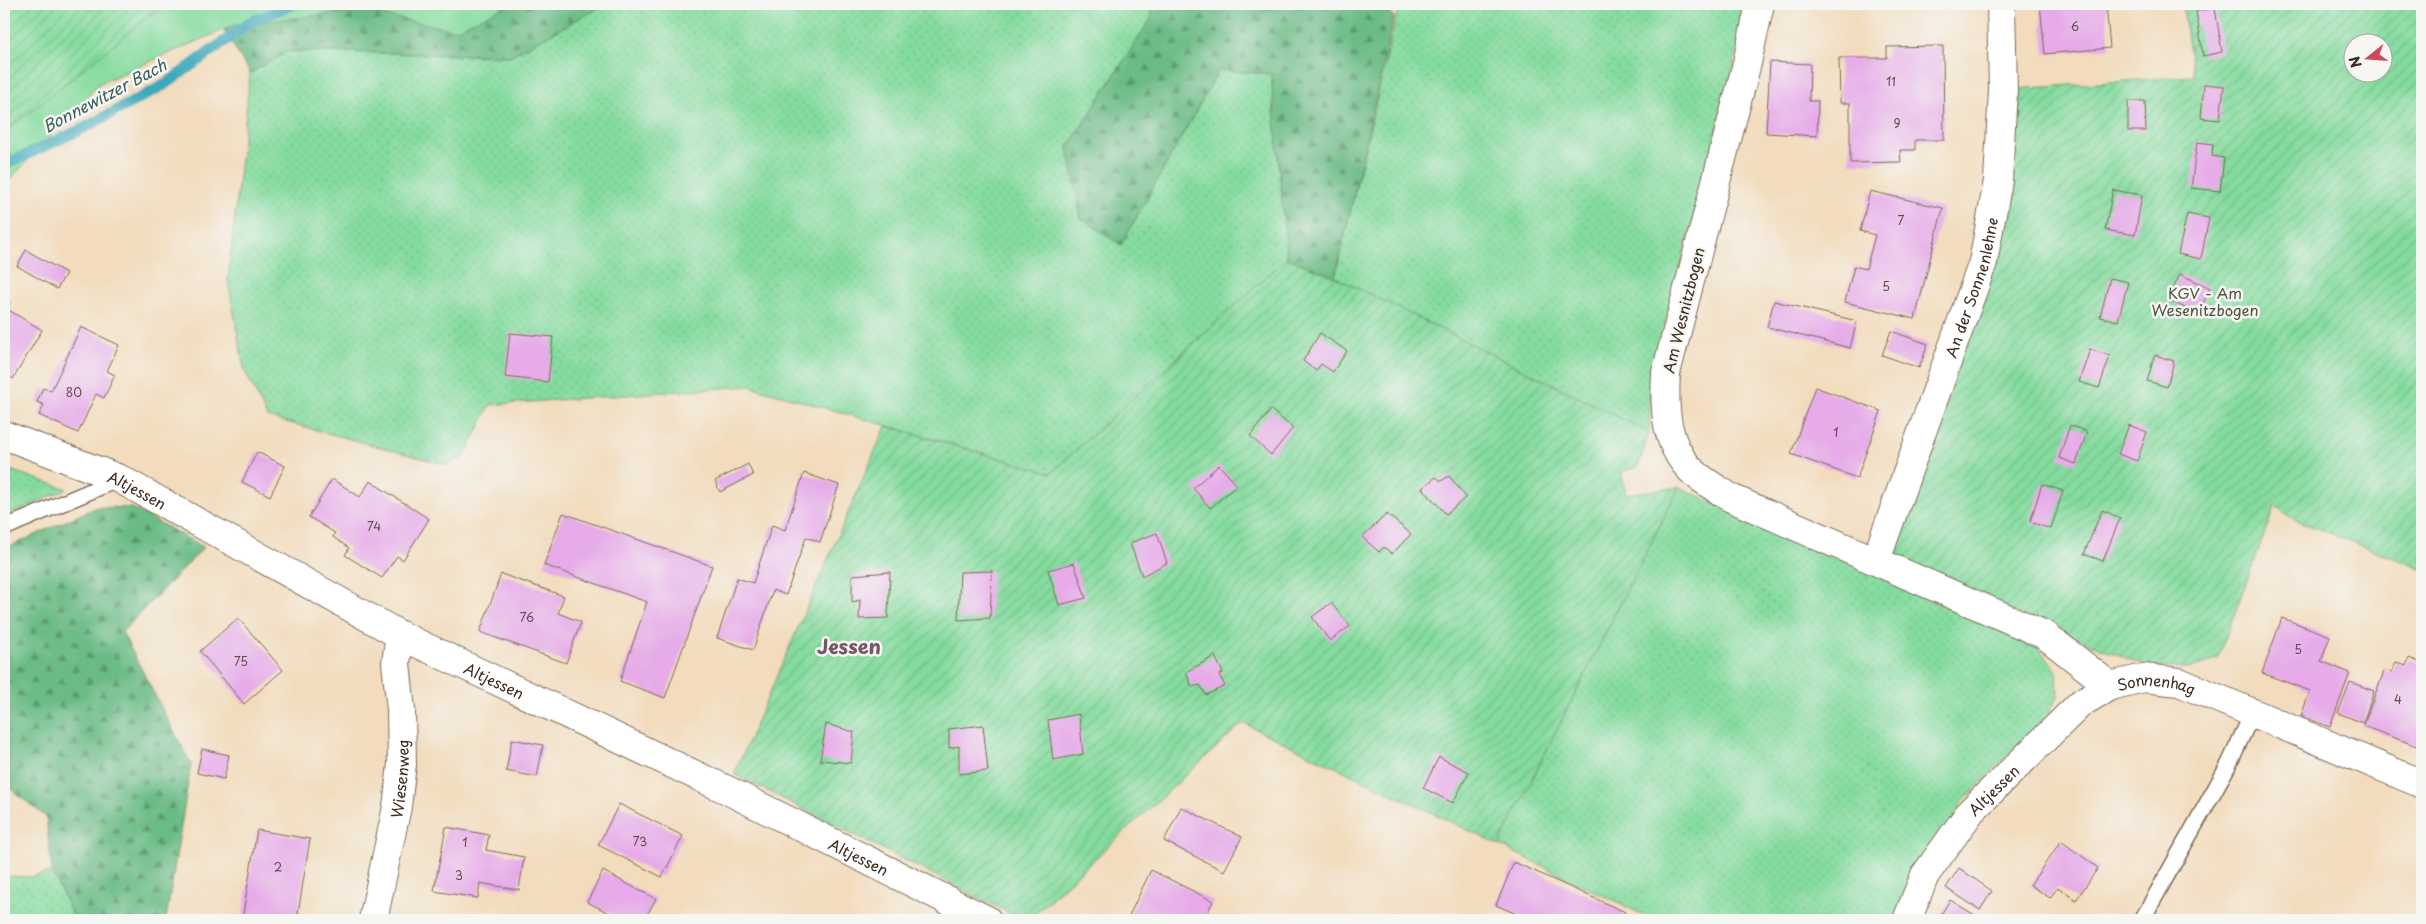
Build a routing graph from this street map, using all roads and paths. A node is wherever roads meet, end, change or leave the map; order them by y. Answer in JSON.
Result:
{"nodes":[{"id":1,"x":1760,"y":4,"type":"edge"},
{"id":2,"x":2001,"y":4,"type":"edge"},
{"id":3,"x":4,"y":435,"type":"edge"},
{"id":4,"x":120,"y":479,"type":"junction"},
{"id":5,"x":4,"y":528,"type":"edge"},
{"id":6,"x":1876,"y":560,"type":"junction"},
{"id":7,"x":400,"y":636,"type":"junction"},
{"id":8,"x":2110,"y":686,"type":"junction"},
{"id":9,"x":2253,"y":712,"type":"junction"},
{"id":10,"x":2422,"y":784,"type":"edge"},
{"id":11,"x":373,"y":920,"type":"edge"},
{"id":12,"x":987,"y":920,"type":"edge"},
{"id":13,"x":1907,"y":920,"type":"edge"},
{"id":14,"x":2142,"y":920,"type":"edge"}],
"edges":[{"from":1,"to":6,"type":"street","name":"Am Wesnitzbogen"},
{"from":2,"to":6,"type":"street","name":"An der Sonnenlehne"},
{"from":3,"to":4,"type":"street","name":"Altjessen"},
{"from":4,"to":5,"type":"lane"},
{"from":4,"to":7,"type":"street","name":"Altjessen"},
{"from":6,"to":8,"type":"street","name":"Sonnenhag"},
{"from":7,"to":11,"type":"street","name":"Wiesenweg"},
{"from":7,"to":12,"type":"street","name":"Altjessen"},
{"from":8,"to":9,"type":"street","name":"Sonnenhag"},
{"from":8,"to":13,"type":"street","name":"Altjessen"},
{"from":9,"to":10,"type":"street","name":"Sonnenhag"},
{"from":9,"to":14,"type":"lane"}]}
